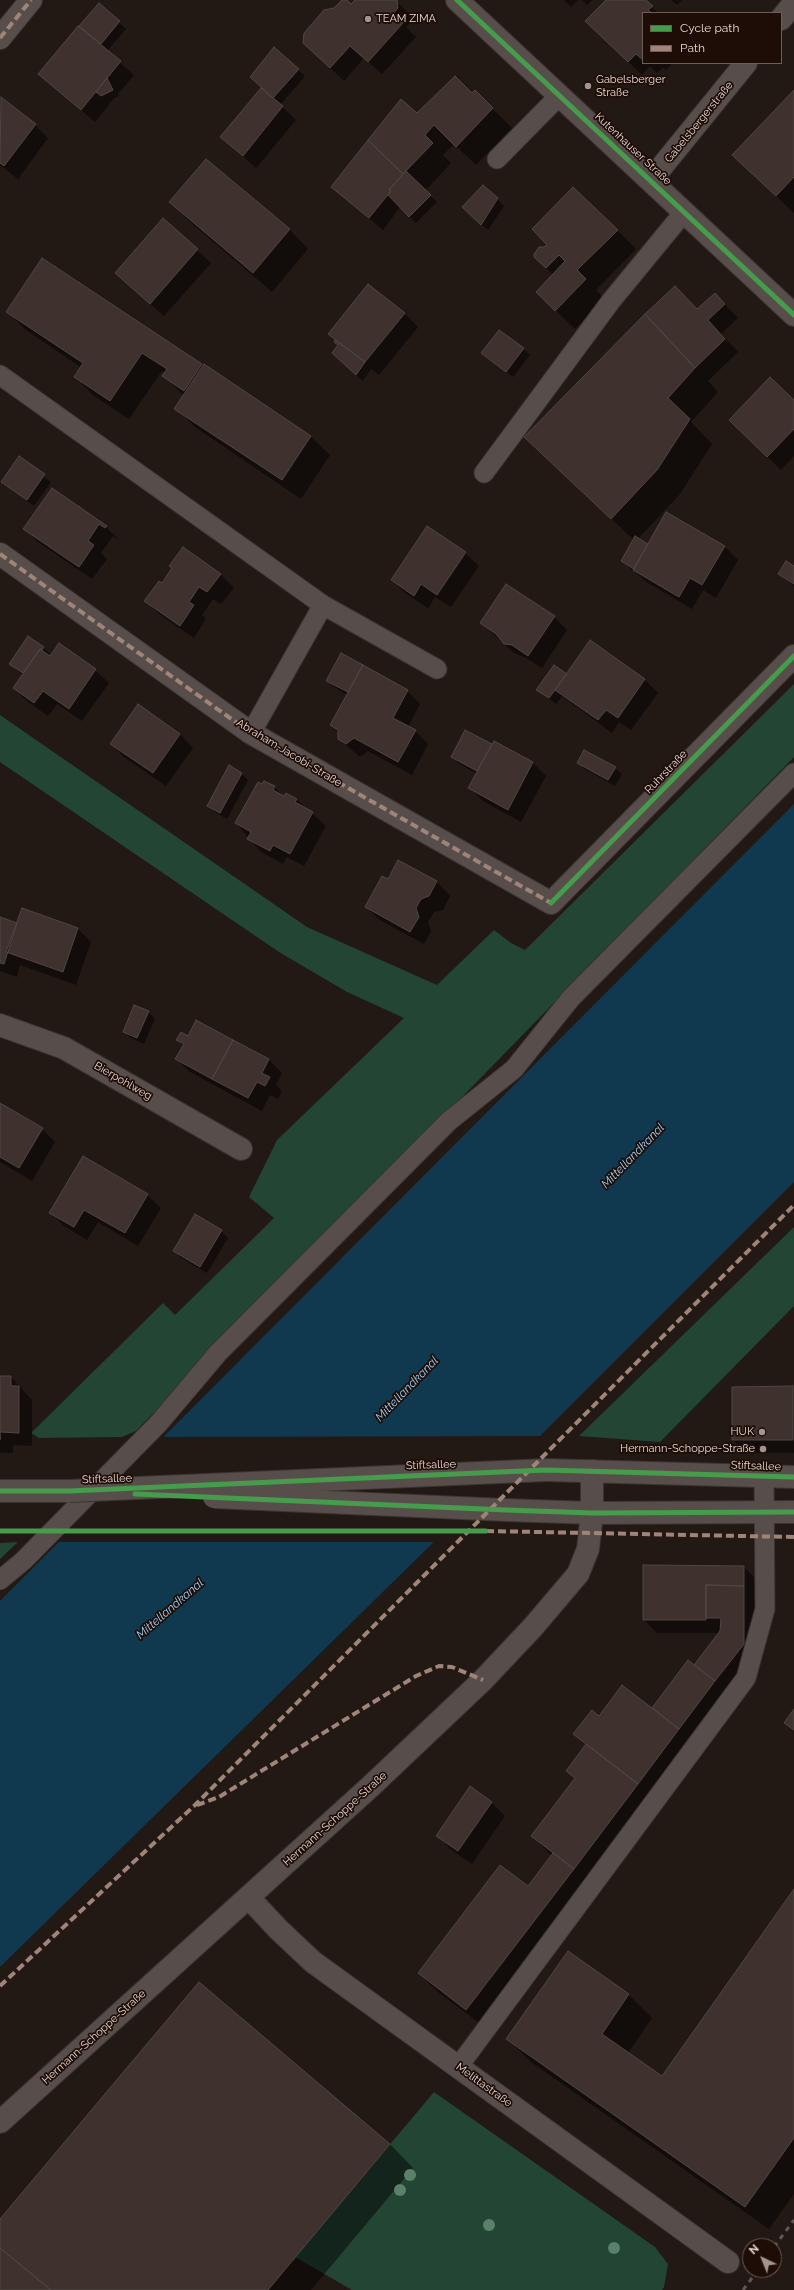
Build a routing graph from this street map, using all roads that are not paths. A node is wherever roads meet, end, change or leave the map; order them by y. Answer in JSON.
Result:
{"nodes":[{"id":1,"x":31,"y":0,"type":"edge"},
{"id":2,"x":457,"y":0,"type":"edge"},
{"id":3,"x":794,"y":4,"type":"edge"},
{"id":4,"x":782,"y":19,"type":"edge"},
{"id":5,"x":0,"y":38,"type":"edge"},
{"id":6,"x":745,"y":64,"type":"edge"},
{"id":7,"x":560,"y":95,"type":"junction"},
{"id":8,"x":498,"y":159,"type":"dead end"},
{"id":9,"x":651,"y":180,"type":"junction"},
{"id":10,"x":685,"y":212,"type":"junction"},
{"id":11,"x":794,"y":315,"type":"edge"},
{"id":12,"x":0,"y":375,"type":"edge"},
{"id":13,"x":484,"y":473,"type":"dead end"},
{"id":14,"x":0,"y":554,"type":"edge"},
{"id":15,"x":323,"y":605,"type":"junction"},
{"id":16,"x":794,"y":656,"type":"edge"},
{"id":17,"x":437,"y":669,"type":"dead end"},
{"id":18,"x":251,"y":733,"type":"junction"},
{"id":19,"x":794,"y":773,"type":"edge"},
{"id":20,"x":551,"y":903,"type":"joint"},
{"id":21,"x":0,"y":1025,"type":"edge"},
{"id":22,"x":241,"y":1149,"type":"dead end"},
{"id":23,"x":592,"y":1471,"type":"junction"},
{"id":24,"x":764,"y":1475,"type":"junction"},
{"id":25,"x":794,"y":1478,"type":"edge"},
{"id":26,"x":69,"y":1490,"type":"junction"},
{"id":27,"x":0,"y":1491,"type":"edge"},
{"id":28,"x":764,"y":1512,"type":"junction"},
{"id":29,"x":794,"y":1512,"type":"edge"},
{"id":30,"x":592,"y":1513,"type":"junction"},
{"id":31,"x":0,"y":1580,"type":"edge"},
{"id":32,"x":249,"y":1898,"type":"junction"},
{"id":33,"x":458,"y":2067,"type":"junction"},
{"id":34,"x":0,"y":2122,"type":"edge"},
{"id":35,"x":728,"y":2262,"type":"dead end"}],
"edges":[{"from":1,"to":5,"type":"street"},
{"from":2,"to":7,"type":"street","name":"Kutenhauser Straße"},
{"from":3,"to":4,"type":"street"},
{"from":6,"to":9,"type":"street","name":"Gabelsbergerstraße"},
{"from":7,"to":8,"type":"lane"},
{"from":7,"to":9,"type":"street","name":"Kutenhauser Straße"},
{"from":9,"to":10,"type":"street","name":"Kutenhauser Straße"},
{"from":10,"to":11,"type":"street","name":"Kutenhauser Straße"},
{"from":10,"to":13,"type":"lane"},
{"from":12,"to":15,"type":"lane"},
{"from":14,"to":18,"type":"street","name":"Abraham-Jacobi-Straße"},
{"from":15,"to":17,"type":"lane"},
{"from":15,"to":18,"type":"lane"},
{"from":16,"to":20,"type":"street","name":"Ruhrstraße"},
{"from":18,"to":20,"type":"street","name":"Abraham-Jacobi-Straße"},
{"from":19,"to":31,"type":"lane"},
{"from":21,"to":22,"type":"street","name":"Bierpohlweg"},
{"from":23,"to":24,"type":"street","name":"Stiftsallee"},
{"from":23,"to":26,"type":"street","name":"Stiftsallee","bridge":true},
{"from":23,"to":30,"type":"street","name":"Hermann-Schoppe-Straße"},
{"from":24,"to":25,"type":"street","name":"Stiftsallee"},
{"from":24,"to":28,"type":"lane"},
{"from":26,"to":27,"type":"street","name":"Stiftsallee"},
{"from":26,"to":30,"type":"street","name":"Stiftsallee","bridge":true},
{"from":28,"to":29,"type":"street","name":"Stiftsallee"},
{"from":28,"to":30,"type":"street","name":"Stiftsallee"},
{"from":28,"to":33,"type":"lane"},
{"from":30,"to":32,"type":"street","name":"Hermann-Schoppe-Straße"},
{"from":32,"to":33,"type":"street","name":"Melittastraße"},
{"from":32,"to":34,"type":"street","name":"Hermann-Schoppe-Straße"},
{"from":33,"to":35,"type":"street","name":"Melittastraße"}]}
